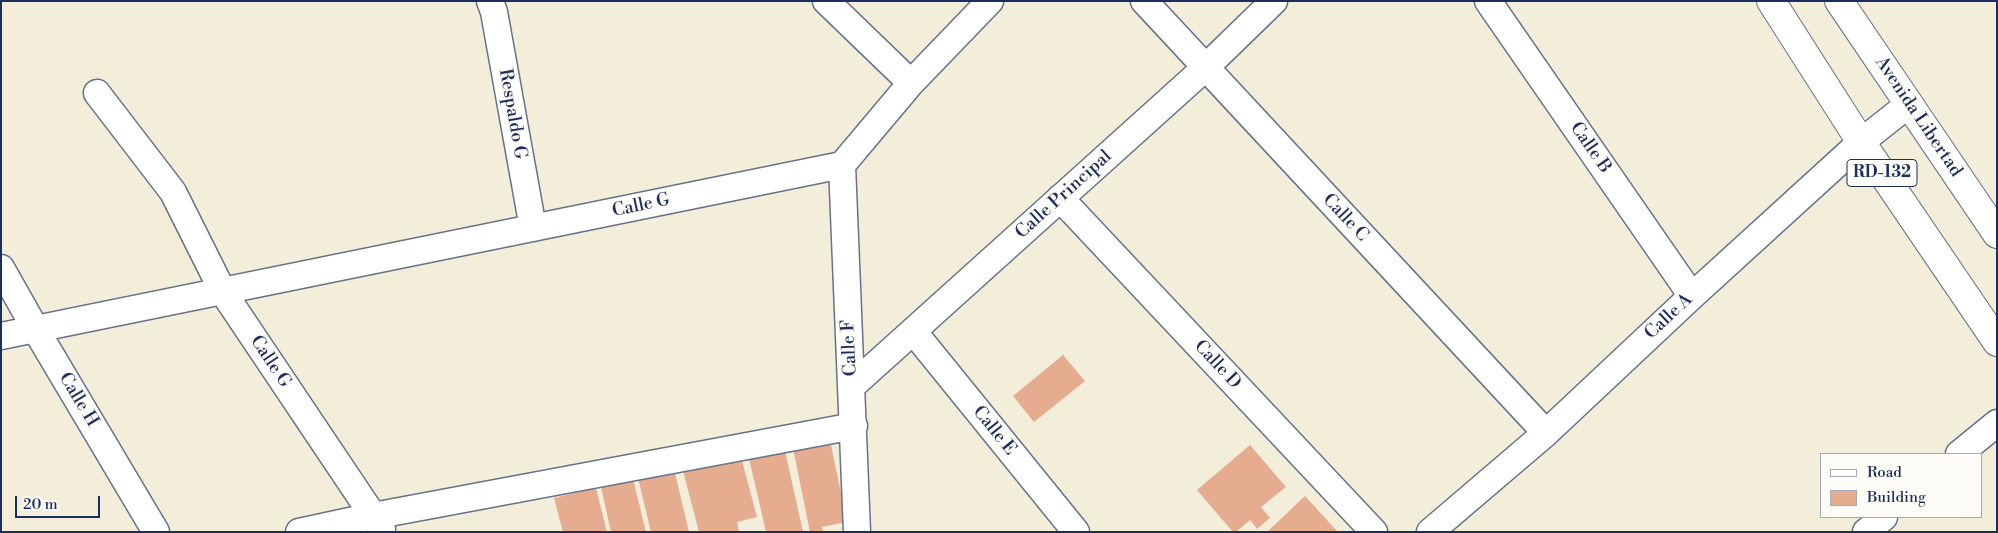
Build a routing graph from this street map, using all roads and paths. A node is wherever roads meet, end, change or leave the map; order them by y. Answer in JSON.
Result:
{"nodes":[{"id":1,"x":490,"y":1,"type":"edge"},
{"id":2,"x":826,"y":1,"type":"edge"},
{"id":3,"x":990,"y":1,"type":"edge"},
{"id":4,"x":1144,"y":1,"type":"edge"},
{"id":5,"x":1274,"y":1,"type":"edge"},
{"id":6,"x":1488,"y":1,"type":"edge"},
{"id":7,"x":1771,"y":1,"type":"edge"},
{"id":8,"x":1839,"y":1,"type":"edge"},
{"id":9,"x":1205,"y":68,"type":"junction"},
{"id":10,"x":912,"y":83,"type":"junction"},
{"id":11,"x":97,"y":93,"type":"dead end"},
{"id":12,"x":1909,"y":104,"type":"junction"},
{"id":13,"x":1861,"y":142,"type":"junction"},
{"id":14,"x":842,"y":165,"type":"junction"},
{"id":15,"x":1060,"y":198,"type":"junction"},
{"id":16,"x":533,"y":228,"type":"junction"},
{"id":17,"x":1997,"y":234,"type":"edge"},
{"id":18,"x":1,"y":268,"type":"edge"},
{"id":19,"x":223,"y":292,"type":"junction"},
{"id":20,"x":1692,"y":296,"type":"junction"},
{"id":21,"x":36,"y":330,"type":"junction"},
{"id":22,"x":913,"y":331,"type":"junction"},
{"id":23,"x":1,"y":336,"type":"edge"},
{"id":24,"x":1997,"y":342,"type":"edge"},
{"id":25,"x":852,"y":386,"type":"junction"},
{"id":26,"x":1997,"y":423,"type":"edge"},
{"id":27,"x":854,"y":426,"type":"junction"},
{"id":28,"x":1546,"y":434,"type":"junction"},
{"id":29,"x":1960,"y":453,"type":"edge"},
{"id":30,"x":1883,"y":518,"type":"edge"},
{"id":31,"x":379,"y":524,"type":"edge"},
{"id":32,"x":156,"y":532,"type":"edge"},
{"id":33,"x":299,"y":532,"type":"edge"},
{"id":34,"x":857,"y":532,"type":"edge"},
{"id":35,"x":1076,"y":532,"type":"edge"},
{"id":36,"x":1374,"y":532,"type":"edge"},
{"id":37,"x":1430,"y":532,"type":"edge"},
{"id":38,"x":1866,"y":532,"type":"edge"}],
"edges":[{"from":1,"to":16,"type":"street","name":"Respaldo G"},
{"from":2,"to":10,"type":"street"},
{"from":3,"to":10,"type":"street"},
{"from":4,"to":9,"type":"street","name":"Calle C"},
{"from":5,"to":9,"type":"street","name":"Calle Principal"},
{"from":6,"to":20,"type":"street","name":"Calle B"},
{"from":7,"to":13,"type":"main road","number":"RD-132"},
{"from":8,"to":12,"type":"main road","name":"Avenida Libertad","number":"RD-132"},
{"from":9,"to":15,"type":"street","name":"Calle Principal"},
{"from":9,"to":28,"type":"street","name":"Calle C"},
{"from":10,"to":14,"type":"street"},
{"from":11,"to":19,"type":"street","name":"Calle G"},
{"from":12,"to":13,"type":"street","name":"Calle A"},
{"from":12,"to":17,"type":"main road","name":"Avenida Libertad","number":"RD-132"},
{"from":13,"to":20,"type":"street","name":"Calle A"},
{"from":13,"to":24,"type":"main road","number":"RD-132"},
{"from":14,"to":16,"type":"street","name":"Calle G"},
{"from":14,"to":25,"type":"street","name":"Calle F"},
{"from":15,"to":22,"type":"street","name":"Calle Principal"},
{"from":15,"to":36,"type":"street","name":"Calle D"},
{"from":16,"to":19,"type":"street","name":"Calle G"},
{"from":18,"to":21,"type":"street","name":"Calle H"},
{"from":19,"to":21,"type":"street","name":"Calle G"},
{"from":19,"to":31,"type":"street","name":"Calle G"},
{"from":20,"to":28,"type":"street","name":"Calle A"},
{"from":21,"to":23,"type":"street","name":"Calle G"},
{"from":21,"to":32,"type":"street","name":"Calle H"},
{"from":22,"to":25,"type":"street","name":"Calle Principal"},
{"from":22,"to":35,"type":"street","name":"Calle E"},
{"from":25,"to":27,"type":"street","name":"Calle F"},
{"from":26,"to":29,"type":"street"},
{"from":27,"to":31,"type":"street"},
{"from":27,"to":34,"type":"street","name":"Calle F"},
{"from":28,"to":37,"type":"street","name":"Calle A"},
{"from":30,"to":38,"type":"street"},
{"from":31,"to":33,"type":"street"}]}
